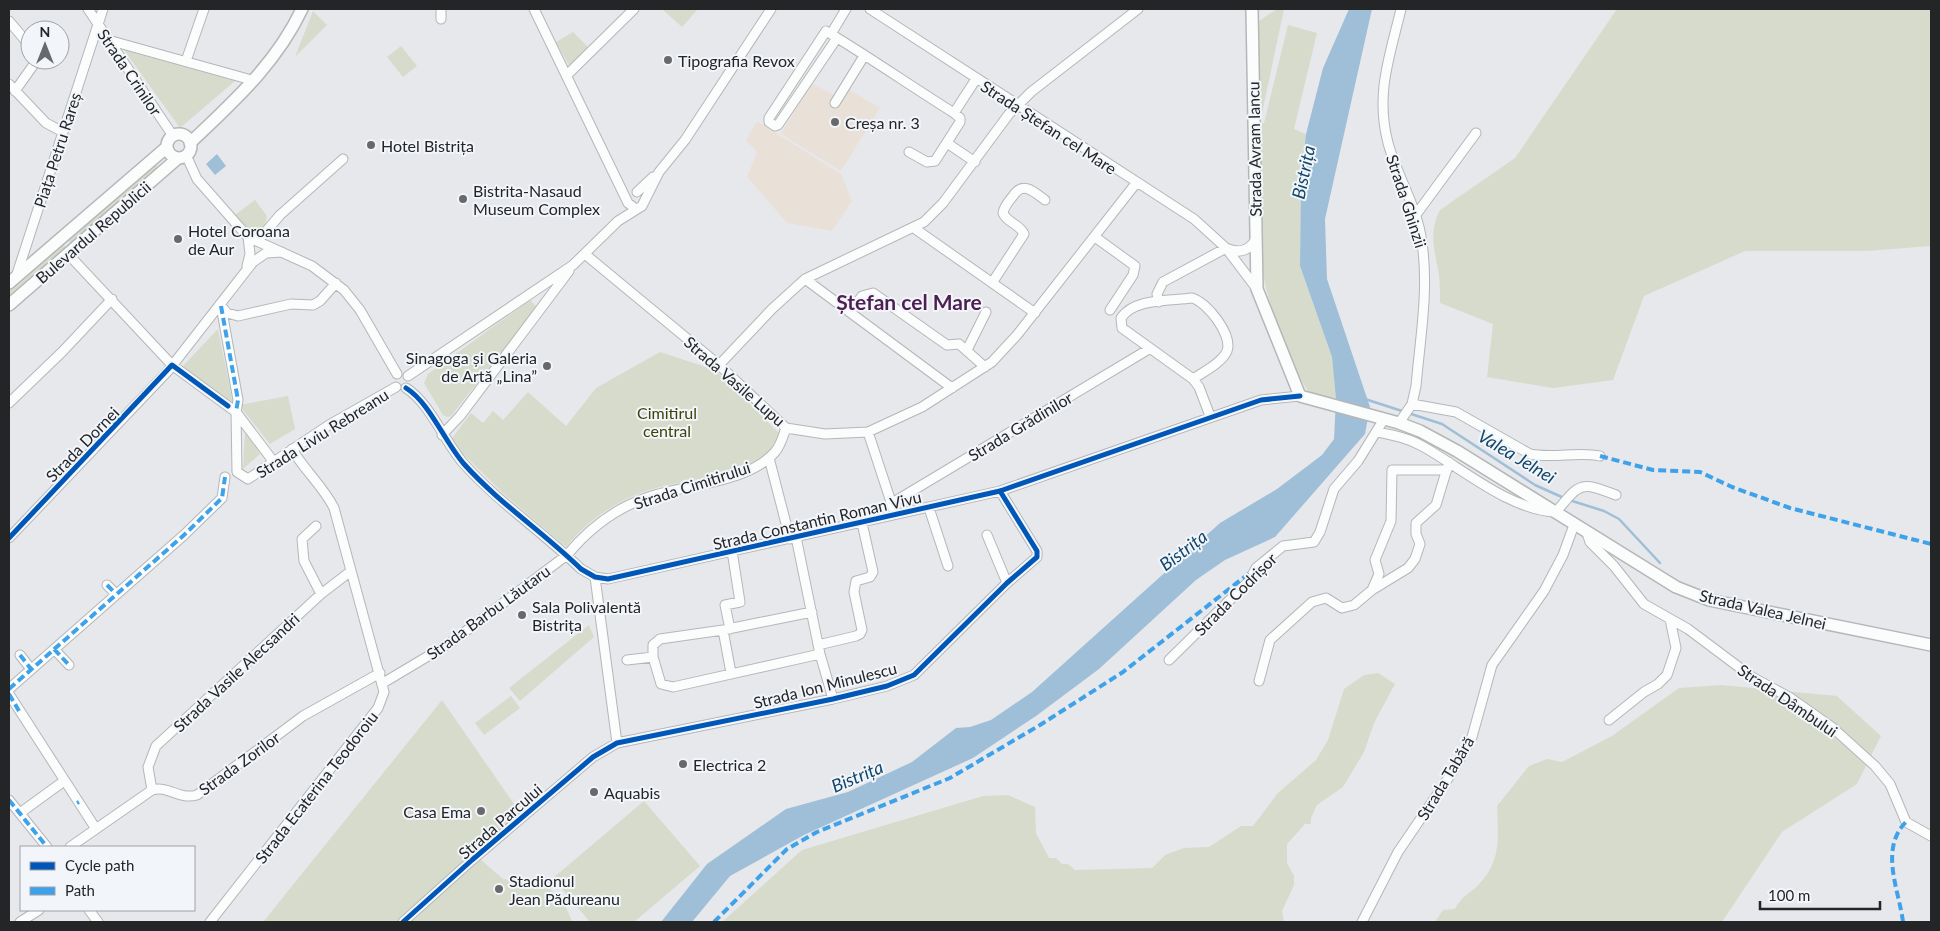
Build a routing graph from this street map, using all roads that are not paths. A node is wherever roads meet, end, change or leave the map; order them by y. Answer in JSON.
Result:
{"nodes":[{"id":1,"x":88,"y":9,"type":"edge"},
{"id":2,"x":103,"y":9,"type":"edge"},
{"id":3,"x":204,"y":9,"type":"edge"},
{"id":4,"x":295,"y":9,"type":"edge"},
{"id":5,"x":302,"y":9,"type":"edge"},
{"id":6,"x":441,"y":9,"type":"edge"},
{"id":7,"x":534,"y":9,"type":"edge"},
{"id":8,"x":634,"y":9,"type":"edge"},
{"id":9,"x":772,"y":9,"type":"edge"},
{"id":10,"x":846,"y":9,"type":"edge"},
{"id":11,"x":870,"y":9,"type":"edge"},
{"id":12,"x":1138,"y":9,"type":"edge"},
{"id":13,"x":1252,"y":9,"type":"edge"},
{"id":14,"x":1401,"y":9,"type":"edge"},
{"id":15,"x":441,"y":19,"type":"dead end"},
{"id":16,"x":9,"y":21,"type":"edge"},
{"id":17,"x":98,"y":23,"type":"junction"},
{"id":18,"x":20,"y":34,"type":"edge"},
{"id":19,"x":834,"y":36,"type":"junction"},
{"id":20,"x":108,"y":40,"type":"junction"},
{"id":21,"x":864,"y":56,"type":"junction"},
{"id":22,"x":186,"y":61,"type":"junction"},
{"id":23,"x":29,"y":70,"type":"edge"},
{"id":24,"x":567,"y":75,"type":"junction"},
{"id":25,"x":248,"y":79,"type":"junction"},
{"id":26,"x":976,"y":79,"type":"junction"},
{"id":27,"x":9,"y":84,"type":"edge"},
{"id":28,"x":15,"y":91,"type":"junction"},
{"id":29,"x":835,"y":103,"type":"dead end"},
{"id":30,"x":1018,"y":105,"type":"junction"},
{"id":31,"x":954,"y":113,"type":"junction"},
{"id":32,"x":63,"y":132,"type":"junction"},
{"id":33,"x":1476,"y":133,"type":"dead end"},
{"id":34,"x":173,"y":136,"type":"junction"},
{"id":35,"x":188,"y":140,"type":"junction"},
{"id":36,"x":947,"y":143,"type":"junction"},
{"id":37,"x":167,"y":148,"type":"junction"},
{"id":38,"x":909,"y":152,"type":"dead end"},
{"id":39,"x":182,"y":157,"type":"junction"},
{"id":40,"x":343,"y":159,"type":"dead end"},
{"id":41,"x":975,"y":162,"type":"junction"},
{"id":42,"x":659,"y":172,"type":"junction"},
{"id":43,"x":616,"y":174,"type":"junction"},
{"id":44,"x":1137,"y":182,"type":"junction"},
{"id":45,"x":636,"y":192,"type":"junction"},
{"id":46,"x":645,"y":199,"type":"junction"},
{"id":47,"x":1045,"y":200,"type":"dead end"},
{"id":48,"x":631,"y":204,"type":"junction"},
{"id":49,"x":1415,"y":216,"type":"junction"},
{"id":50,"x":914,"y":228,"type":"junction"},
{"id":51,"x":248,"y":237,"type":"junction"},
{"id":52,"x":1095,"y":237,"type":"junction"},
{"id":53,"x":1256,"y":239,"type":"junction"},
{"id":54,"x":1226,"y":248,"type":"junction"},
{"id":55,"x":282,"y":252,"type":"junction"},
{"id":56,"x":68,"y":254,"type":"junction"},
{"id":57,"x":586,"y":255,"type":"junction"},
{"id":58,"x":573,"y":265,"type":"junction"},
{"id":59,"x":245,"y":271,"type":"junction"},
{"id":60,"x":805,"y":279,"type":"junction"},
{"id":61,"x":12,"y":280,"type":"edge"},
{"id":62,"x":336,"y":283,"type":"junction"},
{"id":63,"x":992,"y":283,"type":"junction"},
{"id":64,"x":1257,"y":289,"type":"junction"},
{"id":65,"x":112,"y":299,"type":"junction"},
{"id":66,"x":1159,"y":302,"type":"junction"},
{"id":67,"x":9,"y":305,"type":"edge"},
{"id":68,"x":221,"y":306,"type":"junction"},
{"id":69,"x":1110,"y":310,"type":"dead end"},
{"id":70,"x":851,"y":311,"type":"junction"},
{"id":71,"x":986,"y":312,"type":"dead end"},
{"id":72,"x":1035,"y":313,"type":"junction"},
{"id":73,"x":1149,"y":349,"type":"junction"},
{"id":74,"x":968,"y":350,"type":"junction"},
{"id":75,"x":172,"y":365,"type":"junction"},
{"id":76,"x":719,"y":365,"type":"junction"},
{"id":77,"x":985,"y":367,"type":"junction"},
{"id":78,"x":397,"y":374,"type":"junction"},
{"id":79,"x":408,"y":376,"type":"junction"},
{"id":80,"x":1193,"y":379,"type":"junction"},
{"id":81,"x":396,"y":387,"type":"junction"},
{"id":82,"x":406,"y":388,"type":"junction"},
{"id":83,"x":952,"y":388,"type":"junction"},
{"id":84,"x":1300,"y":396,"type":"junction"},
{"id":85,"x":9,"y":403,"type":"edge"},
{"id":86,"x":1411,"y":405,"type":"junction"},
{"id":87,"x":236,"y":412,"type":"junction"},
{"id":88,"x":1210,"y":416,"type":"junction"},
{"id":89,"x":1384,"y":419,"type":"junction"},
{"id":90,"x":1401,"y":421,"type":"junction"},
{"id":91,"x":786,"y":428,"type":"junction"},
{"id":92,"x":868,"y":432,"type":"junction"},
{"id":93,"x":1378,"y":432,"type":"junction"},
{"id":94,"x":442,"y":435,"type":"junction"},
{"id":95,"x":292,"y":449,"type":"junction"},
{"id":96,"x":1600,"y":456,"type":"dead end"},
{"id":97,"x":769,"y":458,"type":"junction"},
{"id":98,"x":273,"y":461,"type":"junction"},
{"id":99,"x":1448,"y":466,"type":"junction"},
{"id":100,"x":225,"y":477,"type":"dead end"},
{"id":101,"x":1000,"y":492,"type":"junction"},
{"id":102,"x":1616,"y":495,"type":"dead end"},
{"id":103,"x":892,"y":503,"type":"junction"},
{"id":104,"x":929,"y":508,"type":"junction"},
{"id":105,"x":1556,"y":512,"type":"junction"},
{"id":106,"x":895,"y":515,"type":"junction"},
{"id":107,"x":862,"y":523,"type":"junction"},
{"id":108,"x":1574,"y":525,"type":"junction"},
{"id":109,"x":316,"y":526,"type":"dead end"},
{"id":110,"x":1587,"y":533,"type":"junction"},
{"id":111,"x":987,"y":535,"type":"dead end"},
{"id":112,"x":9,"y":538,"type":"edge"},
{"id":113,"x":793,"y":538,"type":"junction"},
{"id":114,"x":732,"y":551,"type":"junction"},
{"id":115,"x":567,"y":555,"type":"junction"},
{"id":116,"x":948,"y":566,"type":"dead end"},
{"id":117,"x":351,"y":571,"type":"junction"},
{"id":118,"x":594,"y":577,"type":"junction"},
{"id":119,"x":1007,"y":583,"type":"junction"},
{"id":120,"x":107,"y":585,"type":"dead end"},
{"id":121,"x":1372,"y":590,"type":"junction"},
{"id":122,"x":116,"y":593,"type":"junction"},
{"id":123,"x":321,"y":594,"type":"junction"},
{"id":124,"x":812,"y":612,"type":"junction"},
{"id":125,"x":1670,"y":619,"type":"junction"},
{"id":126,"x":726,"y":630,"type":"junction"},
{"id":127,"x":818,"y":644,"type":"junction"},
{"id":128,"x":1931,"y":645,"type":"edge"},
{"id":129,"x":54,"y":649,"type":"junction"},
{"id":130,"x":820,"y":654,"type":"junction"},
{"id":131,"x":20,"y":655,"type":"dead end"},
{"id":132,"x":653,"y":657,"type":"junction"},
{"id":133,"x":627,"y":660,"type":"dead end"},
{"id":134,"x":1169,"y":660,"type":"dead end"},
{"id":135,"x":69,"y":665,"type":"dead end"},
{"id":136,"x":31,"y":669,"type":"junction"},
{"id":137,"x":731,"y":673,"type":"junction"},
{"id":138,"x":381,"y":678,"type":"junction"},
{"id":139,"x":1258,"y":681,"type":"dead end"},
{"id":140,"x":9,"y":689,"type":"edge"},
{"id":141,"x":9,"y":694,"type":"edge"},
{"id":142,"x":833,"y":699,"type":"junction"},
{"id":143,"x":1609,"y":720,"type":"dead end"},
{"id":144,"x":617,"y":743,"type":"junction"},
{"id":145,"x":64,"y":781,"type":"junction"},
{"id":146,"x":152,"y":790,"type":"junction"},
{"id":147,"x":9,"y":800,"type":"edge"},
{"id":148,"x":20,"y":813,"type":"junction"},
{"id":149,"x":96,"y":829,"type":"junction"},
{"id":150,"x":1931,"y":836,"type":"edge"},
{"id":151,"x":46,"y":846,"type":"edge"},
{"id":152,"x":71,"y":846,"type":"edge"},
{"id":153,"x":37,"y":911,"type":"edge"},
{"id":154,"x":90,"y":911,"type":"edge"},
{"id":155,"x":20,"y":922,"type":"edge"},
{"id":156,"x":98,"y":922,"type":"edge"},
{"id":157,"x":210,"y":922,"type":"edge"},
{"id":158,"x":403,"y":922,"type":"edge"},
{"id":159,"x":1362,"y":922,"type":"edge"}],
"edges":[{"from":1,"to":17,"type":"street","name":"Strada Crinilor"},
{"from":2,"to":17,"type":"street","name":"Piața Petru Rareș"},
{"from":3,"to":22,"type":"street"},
{"from":4,"to":25,"type":"main road"},
{"from":5,"to":35,"type":"main road"},
{"from":6,"to":15,"type":"street"},
{"from":7,"to":24,"type":"street"},
{"from":8,"to":24,"type":"street"},
{"from":9,"to":42,"type":"street"},
{"from":10,"to":19,"type":"street"},
{"from":11,"to":26,"type":"street","name":"Strada Ștefan cel Mare"},
{"from":12,"to":30,"type":"street"},
{"from":13,"to":53,"type":"main road","name":"Strada Avram Iancu"},
{"from":14,"to":49,"type":"street","name":"Strada Ghinzii"},
{"from":16,"to":18,"type":"street"},
{"from":17,"to":20,"type":"street","name":"Strada Crinilor"},
{"from":17,"to":32,"type":"street","name":"Piața Petru Rareș"},
{"from":19,"to":19,"type":"street"},
{"from":19,"to":21,"type":"street"},
{"from":20,"to":22,"type":"street"},
{"from":20,"to":34,"type":"street","name":"Strada Crinilor"},
{"from":21,"to":29,"type":"street"},
{"from":21,"to":31,"type":"street"},
{"from":22,"to":25,"type":"street"},
{"from":23,"to":28,"type":"street"},
{"from":24,"to":43,"type":"street"},
{"from":25,"to":35,"type":"main road"},
{"from":26,"to":30,"type":"street","name":"Strada Ștefan cel Mare"},
{"from":26,"to":31,"type":"street"},
{"from":27,"to":28,"type":"street"},
{"from":28,"to":32,"type":"street"},
{"from":30,"to":41,"type":"street"},
{"from":30,"to":44,"type":"street","name":"Strada Ștefan cel Mare"},
{"from":31,"to":36,"type":"street"},
{"from":32,"to":61,"type":"street","name":"Piața Petru Rareș"},
{"from":33,"to":49,"type":"street"},
{"from":34,"to":35,"type":"main road"},
{"from":34,"to":37,"type":"main road"},
{"from":35,"to":39,"type":"main road"},
{"from":36,"to":38,"type":"street"},
{"from":36,"to":41,"type":"street"},
{"from":37,"to":39,"type":"main road"},
{"from":37,"to":61,"type":"main road","name":"Bulevardul Republicii"},
{"from":39,"to":51,"type":"street"},
{"from":39,"to":56,"type":"main road","name":"Bulevardul Republicii"},
{"from":40,"to":51,"type":"street"},
{"from":41,"to":50,"type":"street"},
{"from":42,"to":45,"type":"street"},
{"from":42,"to":46,"type":"street"},
{"from":43,"to":45,"type":"street"},
{"from":43,"to":48,"type":"street"},
{"from":44,"to":52,"type":"street","name":"Strada Vasile Lupu"},
{"from":44,"to":54,"type":"street","name":"Strada Ștefan cel Mare"},
{"from":45,"to":46,"type":"street"},
{"from":45,"to":48,"type":"street"},
{"from":46,"to":48,"type":"street"},
{"from":47,"to":63,"type":"street"},
{"from":48,"to":57,"type":"street"},
{"from":49,"to":86,"type":"street","name":"Strada Ghinzii"},
{"from":50,"to":60,"type":"street"},
{"from":50,"to":63,"type":"street"},
{"from":51,"to":55,"type":"street"},
{"from":51,"to":59,"type":"street"},
{"from":52,"to":69,"type":"street"},
{"from":52,"to":72,"type":"street","name":"Strada Vasile Lupu"},
{"from":53,"to":54,"type":"street"},
{"from":53,"to":64,"type":"main road","name":"Strada Avram Iancu"},
{"from":54,"to":64,"type":"street","name":"Strada Ștefan cel Mare"},
{"from":54,"to":66,"type":"street"},
{"from":55,"to":59,"type":"street","name":"Strada Dornei"},
{"from":55,"to":62,"type":"street"},
{"from":56,"to":65,"type":"street"},
{"from":56,"to":67,"type":"main road","name":"Bulevardul Republicii"},
{"from":57,"to":58,"type":"street"},
{"from":57,"to":76,"type":"street","name":"Strada Vasile Lupu"},
{"from":58,"to":79,"type":"street"},
{"from":58,"to":94,"type":"street"},
{"from":59,"to":68,"type":"street","name":"Strada Dornei"},
{"from":60,"to":70,"type":"street"},
{"from":60,"to":76,"type":"street"},
{"from":62,"to":68,"type":"street"},
{"from":62,"to":78,"type":"street"},
{"from":63,"to":72,"type":"street"},
{"from":64,"to":84,"type":"main road","name":"Strada Ștefan cel Mare"},
{"from":65,"to":75,"type":"street"},
{"from":65,"to":85,"type":"street"},
{"from":66,"to":73,"type":"street"},
{"from":66,"to":80,"type":"street"},
{"from":68,"to":75,"type":"street","name":"Strada Dornei"},
{"from":68,"to":87,"type":"street"},
{"from":70,"to":74,"type":"street"},
{"from":70,"to":83,"type":"street"},
{"from":71,"to":74,"type":"street"},
{"from":72,"to":77,"type":"street","name":"Strada Vasile Lupu"},
{"from":73,"to":80,"type":"street"},
{"from":73,"to":103,"type":"street","name":"Strada Grădinilor"},
{"from":74,"to":77,"type":"street"},
{"from":75,"to":87,"type":"street"},
{"from":75,"to":112,"type":"street","name":"Strada Dornei"},
{"from":76,"to":91,"type":"street","name":"Strada Vasile Lupu"},
{"from":77,"to":83,"type":"street","name":"Strada Vasile Lupu"},
{"from":78,"to":79,"type":"street"},
{"from":78,"to":81,"type":"street"},
{"from":79,"to":82,"type":"street"},
{"from":80,"to":88,"type":"street"},
{"from":81,"to":82,"type":"street"},
{"from":81,"to":95,"type":"street","name":"Strada Liviu Rebreanu"},
{"from":82,"to":94,"type":"street"},
{"from":83,"to":92,"type":"street","name":"Strada Vasile Lupu"},
{"from":84,"to":88,"type":"street","name":"Strada Constantin Roman Vivu"},
{"from":84,"to":89,"type":"main road","name":"Strada Valea Jelnei"},
{"from":86,"to":90,"type":"street","name":"Strada Ghinzii"},
{"from":86,"to":96,"type":"street"},
{"from":87,"to":98,"type":"street"},
{"from":87,"to":98,"type":"street","name":"Strada Liviu Rebreanu"},
{"from":88,"to":101,"type":"street","name":"Strada Constantin Roman Vivu"},
{"from":89,"to":90,"type":"main road","name":"Strada Valea Jelnei"},
{"from":89,"to":93,"type":"street","name":"Strada Codrișor"},
{"from":90,"to":105,"type":"main road","name":"Strada Valea Jelnei"},
{"from":91,"to":92,"type":"street","name":"Strada Vasile Lupu"},
{"from":91,"to":97,"type":"street","name":"Strada Cimitirului"},
{"from":92,"to":103,"type":"street"},
{"from":93,"to":99,"type":"street"},
{"from":93,"to":134,"type":"street","name":"Strada Codrișor"},
{"from":94,"to":115,"type":"street"},
{"from":95,"to":98,"type":"street","name":"Strada Liviu Rebreanu"},
{"from":95,"to":117,"type":"street","name":"Strada Ecaterina Teodoroiu"},
{"from":97,"to":113,"type":"street"},
{"from":97,"to":115,"type":"street","name":"Strada Cimitirului"},
{"from":99,"to":105,"type":"street"},
{"from":99,"to":121,"type":"street"},
{"from":99,"to":121,"type":"street"},
{"from":100,"to":122,"type":"street"},
{"from":101,"to":104,"type":"street","name":"Strada Constantin Roman Vivu"},
{"from":101,"to":119,"type":"street","name":"Strada Ion Minulescu"},
{"from":102,"to":105,"type":"street"},
{"from":103,"to":106,"type":"street"},
{"from":104,"to":106,"type":"street","name":"Strada Constantin Roman Vivu"},
{"from":104,"to":116,"type":"street"},
{"from":105,"to":108,"type":"main road","name":"Strada Valea Jelnei"},
{"from":106,"to":107,"type":"street","name":"Strada Constantin Roman Vivu"},
{"from":107,"to":113,"type":"street","name":"Strada Constantin Roman Vivu"},
{"from":107,"to":127,"type":"street"},
{"from":108,"to":110,"type":"main road","name":"Strada Valea Jelnei"},
{"from":108,"to":159,"type":"street","name":"Strada Tabără"},
{"from":109,"to":123,"type":"street"},
{"from":110,"to":125,"type":"street","name":"Strada Dâmbului"},
{"from":110,"to":128,"type":"main road","name":"Strada Valea Jelnei"},
{"from":111,"to":119,"type":"street"},
{"from":113,"to":114,"type":"street","name":"Strada Constantin Roman Vivu"},
{"from":113,"to":124,"type":"street","name":"Strada Constantin Roman Vivu"},
{"from":114,"to":118,"type":"street","name":"Strada Constantin Roman Vivu"},
{"from":114,"to":126,"type":"street"},
{"from":115,"to":118,"type":"street"},
{"from":115,"to":138,"type":"street","name":"Strada Barbu Lăutaru"},
{"from":117,"to":123,"type":"street","name":"Strada Vasile Alecsandri"},
{"from":117,"to":138,"type":"street","name":"Strada Ecaterina Teodoroiu"},
{"from":118,"to":144,"type":"street"},
{"from":119,"to":142,"type":"street","name":"Strada Ion Minulescu"},
{"from":120,"to":122,"type":"street"},
{"from":121,"to":139,"type":"street"},
{"from":122,"to":129,"type":"street"},
{"from":123,"to":146,"type":"street","name":"Strada Vasile Alecsandri"},
{"from":124,"to":126,"type":"street"},
{"from":124,"to":127,"type":"street","name":"Strada Constantin Roman Vivu"},
{"from":125,"to":143,"type":"street"},
{"from":125,"to":150,"type":"street","name":"Strada Dâmbului"},
{"from":126,"to":132,"type":"street"},
{"from":126,"to":137,"type":"street"},
{"from":127,"to":130,"type":"street","name":"Strada Constantin Roman Vivu"},
{"from":129,"to":135,"type":"street"},
{"from":129,"to":136,"type":"street"},
{"from":130,"to":137,"type":"street"},
{"from":130,"to":142,"type":"street","name":"Strada Constantin Roman Vivu"},
{"from":131,"to":136,"type":"street"},
{"from":132,"to":133,"type":"street"},
{"from":132,"to":137,"type":"street"},
{"from":136,"to":140,"type":"street"},
{"from":138,"to":146,"type":"street","name":"Strada Zorilor"},
{"from":138,"to":157,"type":"street","name":"Strada Ecaterina Teodoroiu"},
{"from":141,"to":145,"type":"street"},
{"from":142,"to":144,"type":"street","name":"Strada Ion Minulescu"},
{"from":144,"to":158,"type":"street","name":"Strada Parcului"},
{"from":145,"to":148,"type":"street"},
{"from":145,"to":149,"type":"street"},
{"from":146,"to":149,"type":"street"},
{"from":147,"to":148,"type":"street"},
{"from":148,"to":151,"type":"street"},
{"from":149,"to":152,"type":"street"},
{"from":153,"to":155,"type":"street"},
{"from":154,"to":156,"type":"street"}]}
